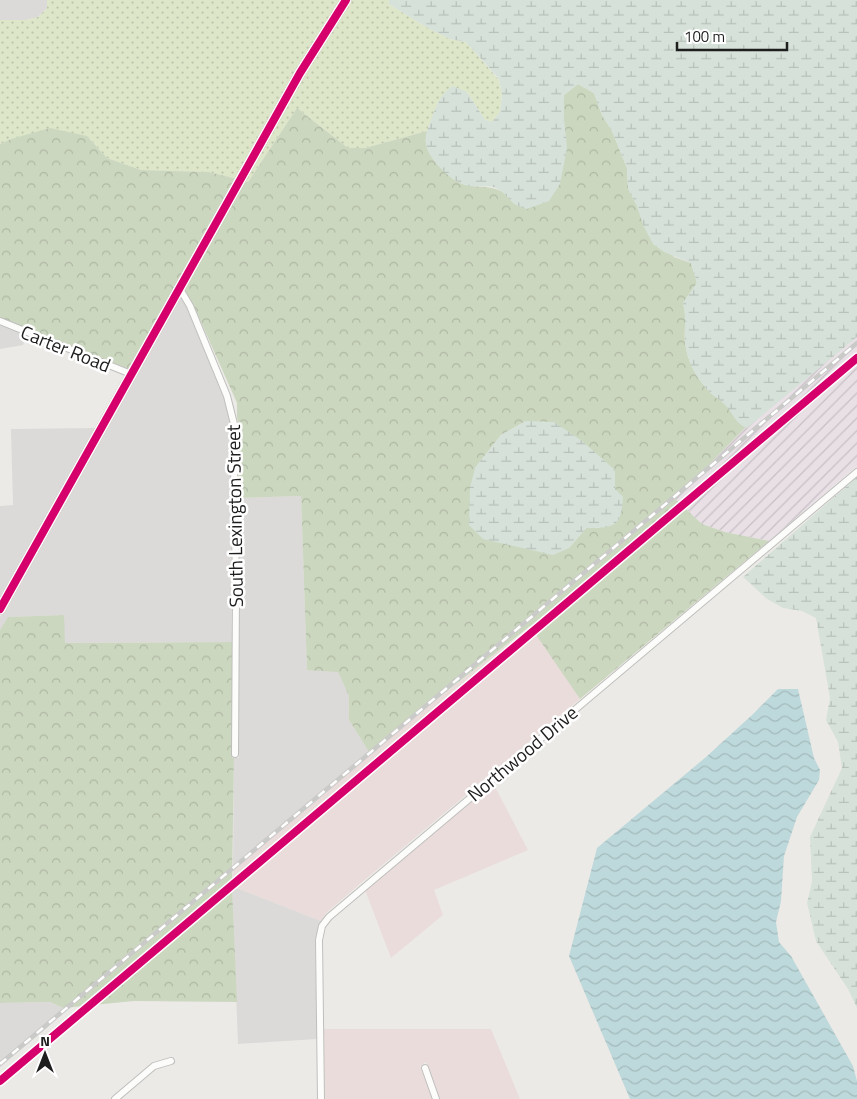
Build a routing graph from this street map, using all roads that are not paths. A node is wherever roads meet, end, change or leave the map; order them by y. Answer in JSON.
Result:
{"nodes":[{"id":1,"x":346,"y":0,"type":"edge"},
{"id":2,"x":180,"y":289,"type":"junction"},
{"id":3,"x":0,"y":321,"type":"edge"},
{"id":4,"x":132,"y":374,"type":"junction"},
{"id":5,"x":857,"y":472,"type":"edge"},
{"id":6,"x":0,"y":609,"type":"edge"},
{"id":7,"x":235,"y":754,"type":"dead end"},
{"id":8,"x":171,"y":1061,"type":"dead end"},
{"id":9,"x":425,"y":1068,"type":"dead end"},
{"id":10,"x":116,"y":1099,"type":"edge"},
{"id":11,"x":321,"y":1099,"type":"edge"},
{"id":12,"x":436,"y":1099,"type":"edge"}],
"edges":[{"from":1,"to":2,"type":"main road"},
{"from":2,"to":4,"type":"main road"},
{"from":2,"to":7,"type":"street","name":"South Lexington Street"},
{"from":3,"to":4,"type":"street","name":"Carter Road"},
{"from":4,"to":6,"type":"main road"},
{"from":5,"to":11,"type":"street","name":"Northwood Drive"},
{"from":8,"to":10,"type":"street"},
{"from":9,"to":12,"type":"street"}]}
